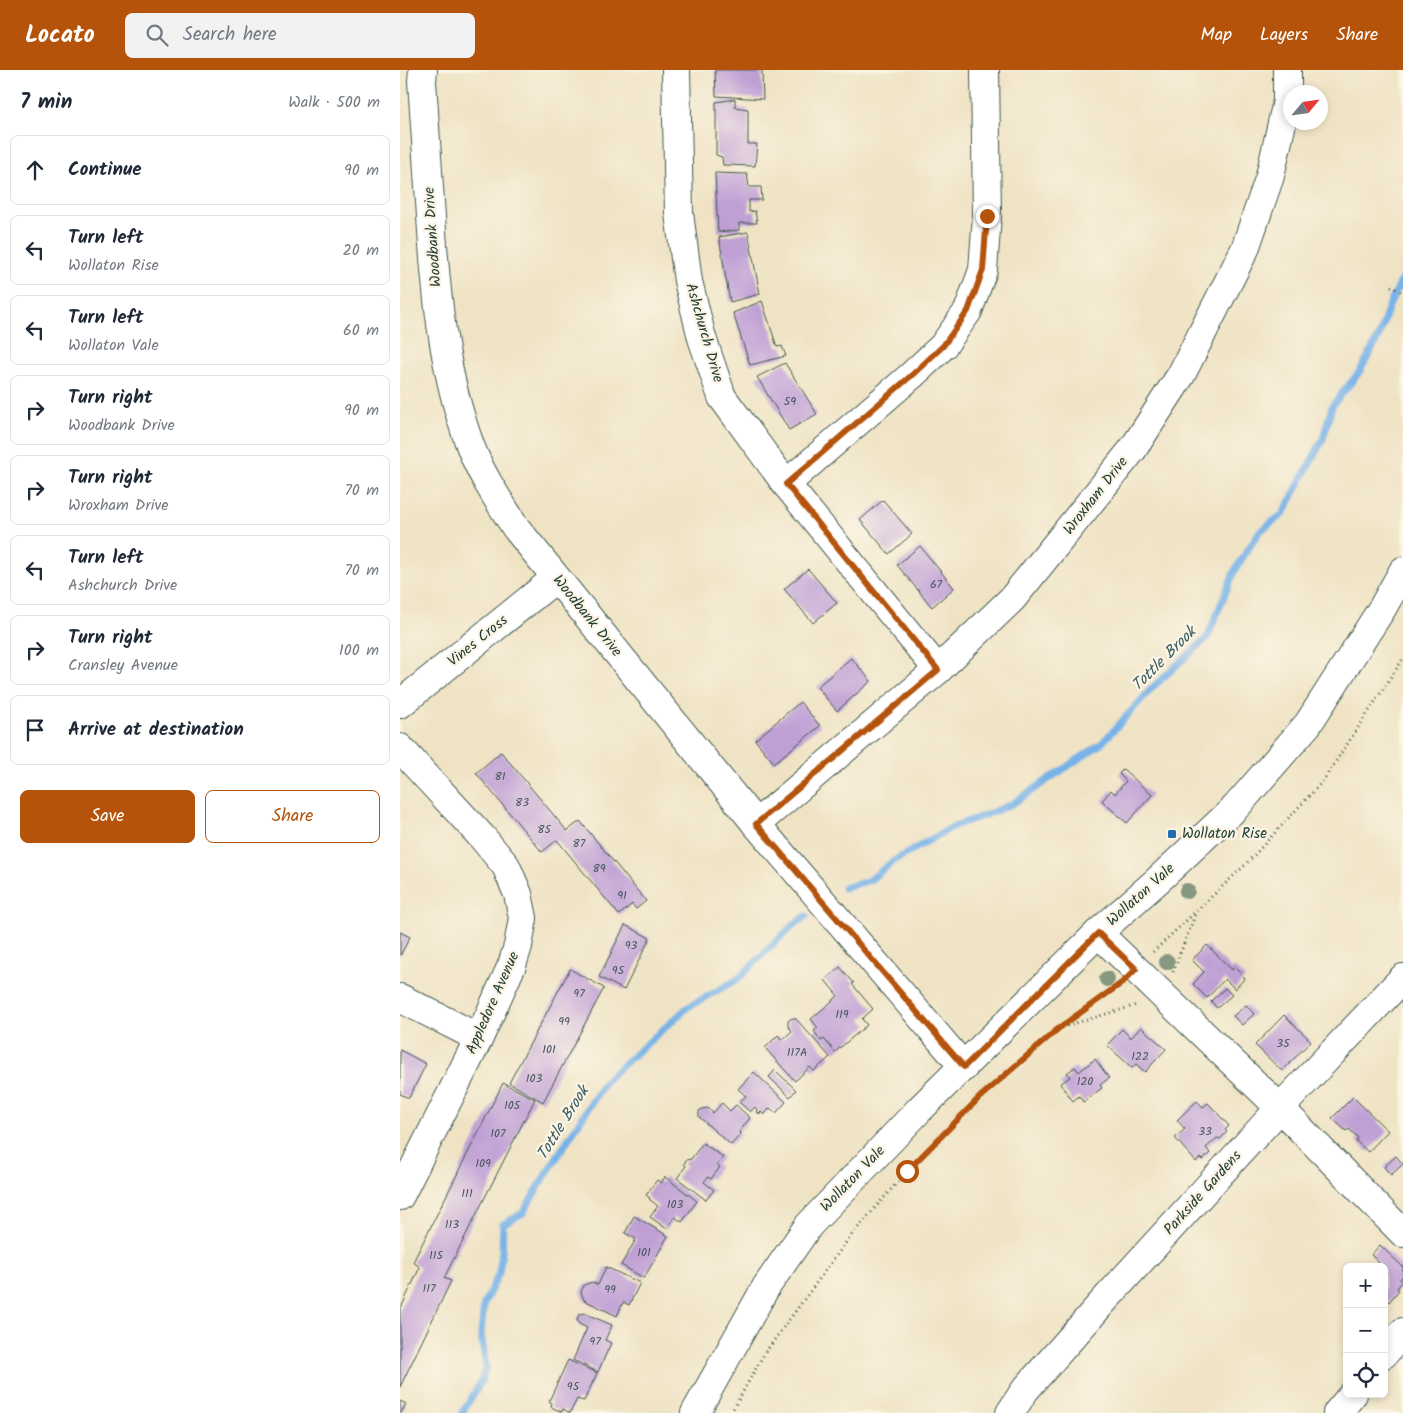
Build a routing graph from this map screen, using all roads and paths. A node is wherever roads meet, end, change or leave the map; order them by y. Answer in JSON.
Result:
{"nodes":[{"id":1,"x":423,"y":70,"type":"edge"},
{"id":2,"x":676,"y":70,"type":"edge"},
{"id":3,"x":985,"y":70,"type":"edge"},
{"id":4,"x":1287,"y":70,"type":"edge"},
{"id":5,"x":1391,"y":286,"type":"dead end"},
{"id":6,"x":1403,"y":292,"type":"edge"},
{"id":7,"x":786,"y":484,"type":"junction"},
{"id":8,"x":1403,"y":572,"type":"edge"},
{"id":9,"x":556,"y":578,"type":"junction"},
{"id":10,"x":1403,"y":660,"type":"edge"},
{"id":11,"x":938,"y":670,"type":"junction"},
{"id":12,"x":400,"y":704,"type":"edge"},
{"id":13,"x":400,"y":748,"type":"edge"},
{"id":14,"x":756,"y":824,"type":"junction"},
{"id":15,"x":1098,"y":933,"type":"junction"},
{"id":16,"x":1136,"y":969,"type":"junction"},
{"id":17,"x":1403,"y":978,"type":"edge"},
{"id":18,"x":400,"y":998,"type":"edge"},
{"id":19,"x":479,"y":1038,"type":"junction"},
{"id":20,"x":964,"y":1067,"type":"junction"},
{"id":21,"x":1280,"y":1108,"type":"junction"},
{"id":22,"x":400,"y":1196,"type":"edge"},
{"id":23,"x":1403,"y":1233,"type":"edge"},
{"id":24,"x":1403,"y":1332,"type":"edge"},
{"id":25,"x":1385,"y":1353,"type":"edge"},
{"id":26,"x":1350,"y":1398,"type":"edge"},
{"id":27,"x":695,"y":1413,"type":"edge"},
{"id":28,"x":731,"y":1413,"type":"edge"},
{"id":29,"x":1010,"y":1413,"type":"edge"},
{"id":30,"x":1337,"y":1413,"type":"edge"}],
"edges":[{"from":1,"to":9,"type":"street","name":"Woodbank Drive"},
{"from":2,"to":7,"type":"street","name":"Ashchurch Drive"},
{"from":3,"to":7,"type":"street"},
{"from":4,"to":11,"type":"street","name":"Wroxham Drive"},
{"from":5,"to":6,"type":"path"},
{"from":7,"to":11,"type":"street","name":"Ashchurch Drive"},
{"from":8,"to":15,"type":"street","name":"Wollaton Vale"},
{"from":9,"to":12,"type":"street","name":"Vines Cross"},
{"from":9,"to":14,"type":"street","name":"Woodbank Drive"},
{"from":10,"to":16,"type":"path"},
{"from":11,"to":14,"type":"street","name":"Wroxham Drive"},
{"from":13,"to":19,"type":"street","name":"Appledore Avenue"},
{"from":14,"to":20,"type":"street","name":"Woodbank Drive"},
{"from":15,"to":16,"type":"street"},
{"from":15,"to":20,"type":"street","name":"Wollaton Vale"},
{"from":16,"to":21,"type":"street"},
{"from":16,"to":28,"type":"path"},
{"from":17,"to":21,"type":"street","name":"Parkside Gardens"},
{"from":18,"to":19,"type":"street"},
{"from":19,"to":22,"type":"street","name":"Appledore Avenue"},
{"from":20,"to":27,"type":"street","name":"Wollaton Vale"},
{"from":21,"to":23,"type":"street"},
{"from":21,"to":29,"type":"street","name":"Parkside Gardens"},
{"from":24,"to":25,"type":"street"},
{"from":26,"to":30,"type":"street"}]}
